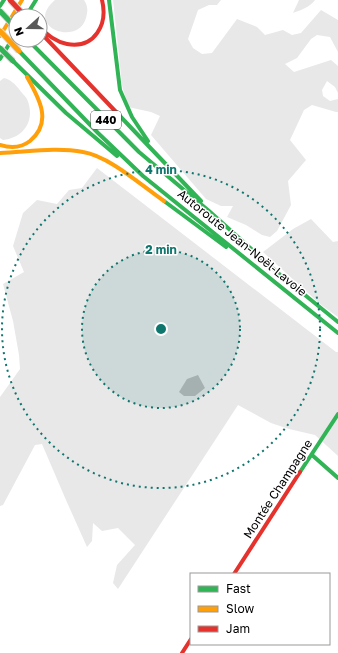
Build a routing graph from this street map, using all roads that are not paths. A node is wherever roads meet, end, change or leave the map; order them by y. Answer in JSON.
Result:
{"nodes":[{"id":1,"x":4,"y":0,"type":"edge"},
{"id":2,"x":10,"y":0,"type":"edge"},
{"id":3,"x":22,"y":0,"type":"edge"},
{"id":4,"x":102,"y":0,"type":"edge"},
{"id":5,"x":109,"y":0,"type":"edge"},
{"id":6,"x":0,"y":6,"type":"edge"},
{"id":7,"x":18,"y":8,"type":"edge"},
{"id":8,"x":0,"y":11,"type":"edge"},
{"id":9,"x":8,"y":20,"type":"edge"},
{"id":10,"x":0,"y":31,"type":"edge"},
{"id":11,"x":48,"y":34,"type":"edge"},
{"id":12,"x":0,"y":36,"type":"edge"},
{"id":13,"x":48,"y":40,"type":"edge"},
{"id":14,"x":8,"y":45,"type":"edge"},
{"id":15,"x":0,"y":48,"type":"edge"},
{"id":16,"x":36,"y":48,"type":"edge"},
{"id":17,"x":0,"y":58,"type":"edge"},
{"id":18,"x":26,"y":75,"type":"junction"},
{"id":19,"x":0,"y":145,"type":"edge"},
{"id":20,"x":0,"y":153,"type":"edge"},
{"id":21,"x":162,"y":159,"type":"junction"},
{"id":22,"x":143,"y":176,"type":"junction"},
{"id":23,"x":209,"y":211,"type":"junction"},
{"id":24,"x":256,"y":268,"type":"junction"},
{"id":25,"x":338,"y":322,"type":"edge"},
{"id":26,"x":338,"y":333,"type":"edge"},
{"id":27,"x":338,"y":414,"type":"edge"},
{"id":28,"x":312,"y":455,"type":"junction"},
{"id":29,"x":338,"y":478,"type":"edge"},
{"id":30,"x":235,"y":573,"type":"edge"},
{"id":31,"x":190,"y":641,"type":"edge"},
{"id":32,"x":182,"y":653,"type":"edge"}],
"edges":[{"from":1,"to":6,"type":"main road"},
{"from":2,"to":7,"type":"main road","bridge":true},
{"from":3,"to":12,"type":"main road"},
{"from":4,"to":11,"type":"main road"},
{"from":5,"to":21,"type":"main road"},
{"from":8,"to":9,"type":"main road","bridge":true},
{"from":10,"to":22,"type":"main road","name":"Autoroute Jean-Noël-Lavoie","number":"440","bridge":true},
{"from":13,"to":21,"type":"main road"},
{"from":14,"to":17,"type":"main road"},
{"from":15,"to":18,"type":"main road","bridge":true},
{"from":16,"to":23,"type":"main road","name":"Autoroute Jean-Noël-Lavoie","number":"440"},
{"from":18,"to":19,"type":"main road"},
{"from":18,"to":22,"type":"main road"},
{"from":20,"to":24,"type":"main road"},
{"from":21,"to":23,"type":"main road"},
{"from":22,"to":24,"type":"main road","name":"Autoroute Jean-Noël-Lavoie","number":"440"},
{"from":23,"to":25,"type":"main road","name":"Autoroute Jean-Noël-Lavoie","number":"440"},
{"from":24,"to":26,"type":"main road","name":"Autoroute Jean-Noël-Lavoie","number":"440"},
{"from":27,"to":28,"type":"main road","name":"Montée Champagne"},
{"from":28,"to":29,"type":"main road"},
{"from":28,"to":30,"type":"main road","name":"Montée Champagne"},
{"from":31,"to":32,"type":"main road"}]}
